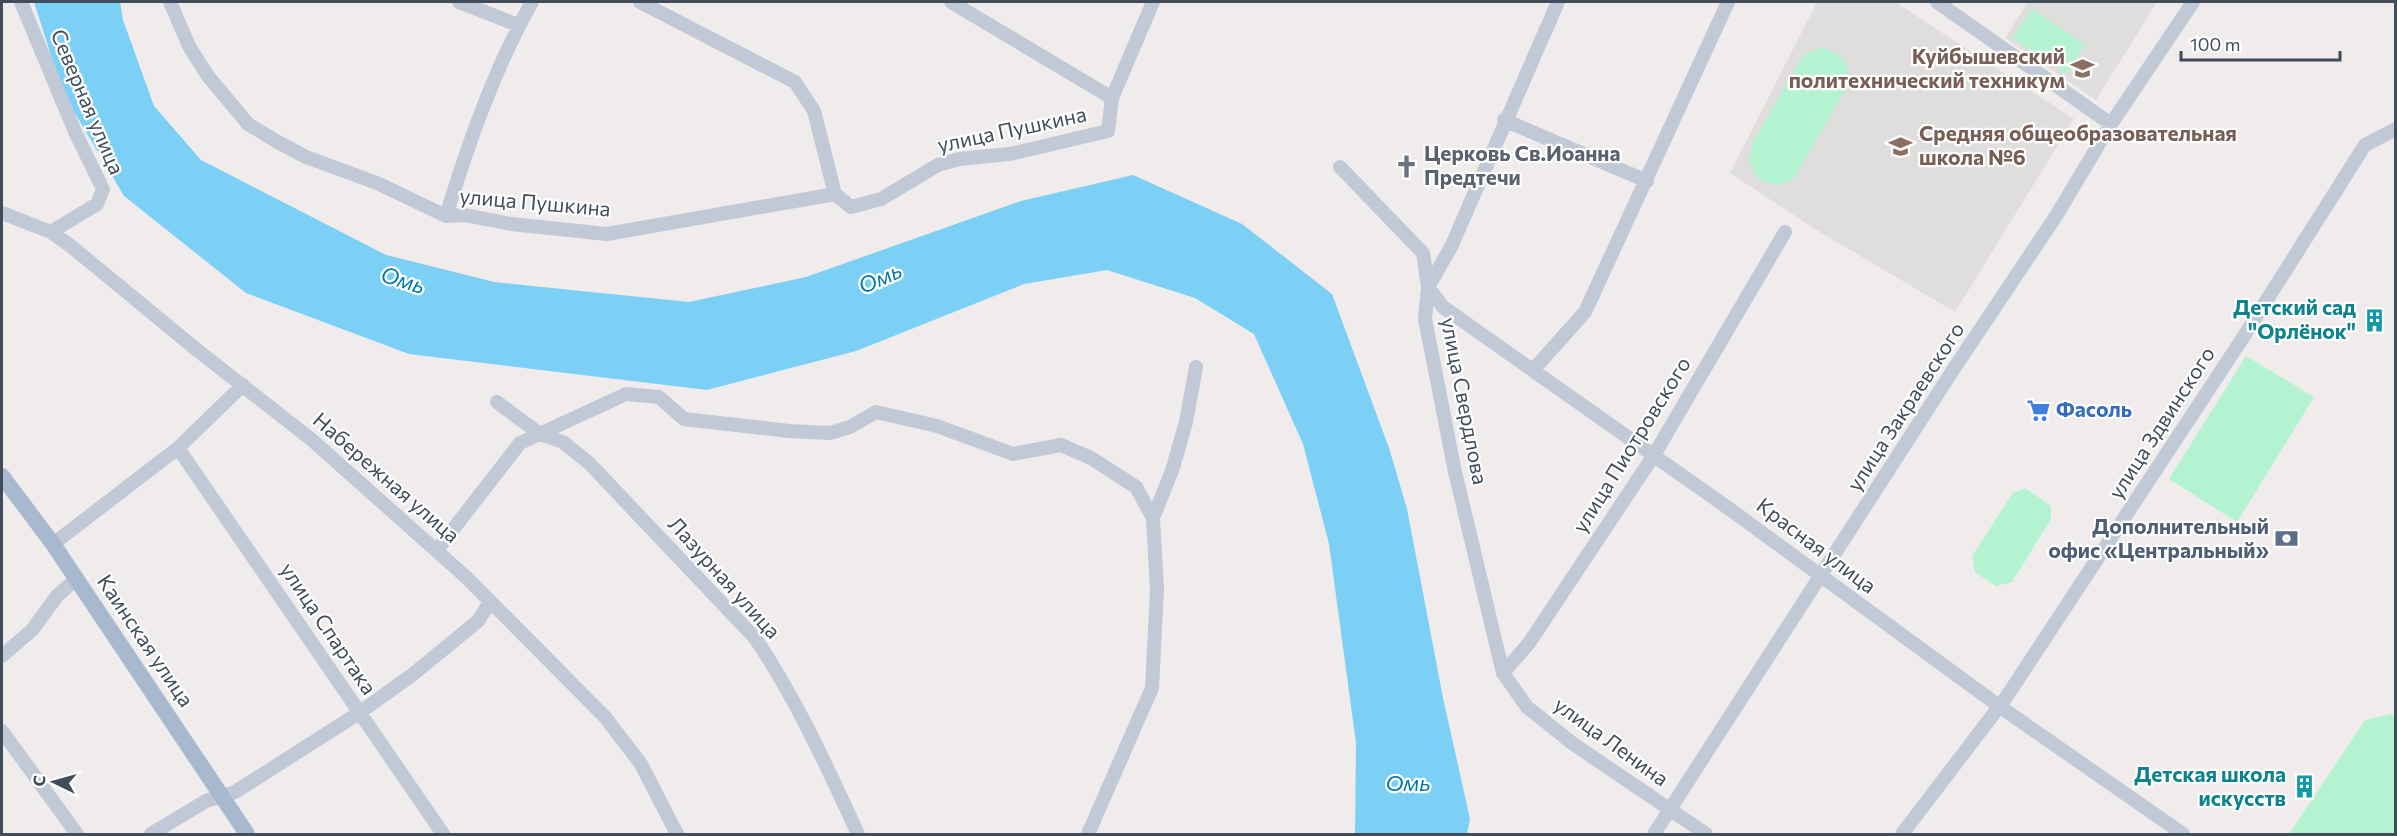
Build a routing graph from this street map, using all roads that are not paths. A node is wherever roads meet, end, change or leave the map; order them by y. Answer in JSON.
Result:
{"nodes":[{"id":1,"x":21,"y":2,"type":"edge"},
{"id":2,"x":170,"y":2,"type":"edge"},
{"id":3,"x":459,"y":2,"type":"edge"},
{"id":4,"x":531,"y":2,"type":"edge"},
{"id":5,"x":640,"y":2,"type":"edge"},
{"id":6,"x":951,"y":2,"type":"edge"},
{"id":7,"x":1153,"y":2,"type":"edge"},
{"id":8,"x":1558,"y":2,"type":"edge"},
{"id":9,"x":1728,"y":2,"type":"edge"},
{"id":10,"x":1937,"y":2,"type":"edge"},
{"id":11,"x":2193,"y":2,"type":"edge"},
{"id":12,"x":518,"y":25,"type":"junction"},
{"id":13,"x":1112,"y":98,"type":"junction"},
{"id":14,"x":1504,"y":120,"type":"junction"},
{"id":15,"x":2111,"y":124,"type":"junction"},
{"id":16,"x":2396,"y":129,"type":"edge"},
{"id":17,"x":1340,"y":167,"type":"dead end"},
{"id":18,"x":1647,"y":181,"type":"junction"},
{"id":19,"x":835,"y":194,"type":"junction"},
{"id":20,"x":5,"y":215,"type":"edge"},
{"id":21,"x":446,"y":216,"type":"junction"},
{"id":22,"x":51,"y":232,"type":"junction"},
{"id":23,"x":1785,"y":232,"type":"dead end"},
{"id":24,"x":1428,"y":287,"type":"junction"},
{"id":25,"x":1196,"y":367,"type":"dead end"},
{"id":26,"x":1533,"y":370,"type":"junction"},
{"id":27,"x":243,"y":385,"type":"junction"},
{"id":28,"x":497,"y":402,"type":"dead end"},
{"id":29,"x":540,"y":434,"type":"junction"},
{"id":30,"x":178,"y":448,"type":"junction"},
{"id":31,"x":1654,"y":455,"type":"junction"},
{"id":32,"x":2,"y":476,"type":"edge"},
{"id":33,"x":1153,"y":518,"type":"junction"},
{"id":34,"x":52,"y":544,"type":"junction"},
{"id":35,"x":437,"y":550,"type":"junction"},
{"id":36,"x":1820,"y":576,"type":"junction"},
{"id":37,"x":76,"y":579,"type":"junction"},
{"id":38,"x":490,"y":602,"type":"junction"},
{"id":39,"x":2,"y":657,"type":"edge"},
{"id":40,"x":1503,"y":673,"type":"junction"},
{"id":41,"x":1999,"y":706,"type":"junction"},
{"id":42,"x":359,"y":713,"type":"junction"},
{"id":43,"x":2,"y":731,"type":"edge"},
{"id":44,"x":220,"y":795,"type":"junction"},
{"id":45,"x":1671,"y":810,"type":"junction"},
{"id":46,"x":77,"y":834,"type":"edge"},
{"id":47,"x":151,"y":834,"type":"edge"},
{"id":48,"x":247,"y":834,"type":"edge"},
{"id":49,"x":443,"y":834,"type":"edge"},
{"id":50,"x":677,"y":834,"type":"edge"},
{"id":51,"x":858,"y":834,"type":"edge"},
{"id":52,"x":1088,"y":834,"type":"edge"},
{"id":53,"x":1654,"y":834,"type":"edge"},
{"id":54,"x":1706,"y":834,"type":"edge"},
{"id":55,"x":1902,"y":834,"type":"edge"},
{"id":56,"x":2183,"y":834,"type":"edge"}],
"edges":[{"from":1,"to":22,"type":"street","name":"Северная улица"},
{"from":2,"to":21,"type":"street","name":"улица Пушкина"},
{"from":3,"to":12,"type":"street"},
{"from":4,"to":12,"type":"street"},
{"from":5,"to":19,"type":"street"},
{"from":6,"to":13,"type":"street"},
{"from":7,"to":13,"type":"street"},
{"from":8,"to":14,"type":"street"},
{"from":9,"to":18,"type":"street"},
{"from":10,"to":15,"type":"street"},
{"from":11,"to":15,"type":"street","name":"улица Закраевского"},
{"from":12,"to":21,"type":"street"},
{"from":13,"to":19,"type":"street","name":"улица Пушкина"},
{"from":14,"to":18,"type":"street"},
{"from":14,"to":24,"type":"street"},
{"from":15,"to":36,"type":"street","name":"улица Закраевского"},
{"from":16,"to":41,"type":"street","name":"улица Здвинского"},
{"from":17,"to":24,"type":"street","name":"улица Свердлова"},
{"from":18,"to":26,"type":"street"},
{"from":19,"to":21,"type":"street","name":"улица Пушкина"},
{"from":20,"to":22,"type":"street","name":"Набережная улица"},
{"from":22,"to":27,"type":"street","name":"Набережная улица"},
{"from":23,"to":31,"type":"street","name":"улица Пиотровского"},
{"from":24,"to":26,"type":"street","name":"Красная улица"},
{"from":24,"to":40,"type":"street","name":"улица Свердлова"},
{"from":25,"to":33,"type":"street"},
{"from":26,"to":31,"type":"street","name":"Красная улица"},
{"from":27,"to":30,"type":"street"},
{"from":27,"to":35,"type":"street","name":"Набережная улица"},
{"from":28,"to":29,"type":"street","name":"Лазурная улица"},
{"from":29,"to":33,"type":"street"},
{"from":29,"to":35,"type":"street"},
{"from":29,"to":51,"type":"street","name":"Лазурная улица"},
{"from":30,"to":34,"type":"street"},
{"from":30,"to":42,"type":"street","name":"улица Спартака"},
{"from":31,"to":36,"type":"street","name":"Красная улица"},
{"from":31,"to":40,"type":"street","name":"улица Пиотровского"},
{"from":32,"to":34,"type":"main road","name":"Каинская улица"},
{"from":33,"to":52,"type":"street"},
{"from":34,"to":37,"type":"main road","name":"Каинская улица"},
{"from":35,"to":38,"type":"street","name":"Набережная улица"},
{"from":36,"to":41,"type":"street","name":"Красная улица"},
{"from":36,"to":45,"type":"street","name":"улица Закраевского"},
{"from":37,"to":39,"type":"street"},
{"from":37,"to":44,"type":"main road","name":"Каинская улица"},
{"from":38,"to":42,"type":"street"},
{"from":38,"to":50,"type":"street","name":"Набережная улица"},
{"from":40,"to":45,"type":"street","name":"улица Ленина"},
{"from":41,"to":55,"type":"street","name":"улица Здвинского"},
{"from":41,"to":56,"type":"street","name":"Красная улица"},
{"from":42,"to":44,"type":"street"},
{"from":42,"to":49,"type":"street","name":"улица Спартака"},
{"from":43,"to":46,"type":"street"},
{"from":44,"to":47,"type":"street"},
{"from":44,"to":48,"type":"main road","name":"Каинская улица"},
{"from":45,"to":53,"type":"street","name":"улица Закраевского"},
{"from":45,"to":54,"type":"street","name":"улица Ленина"}]}
